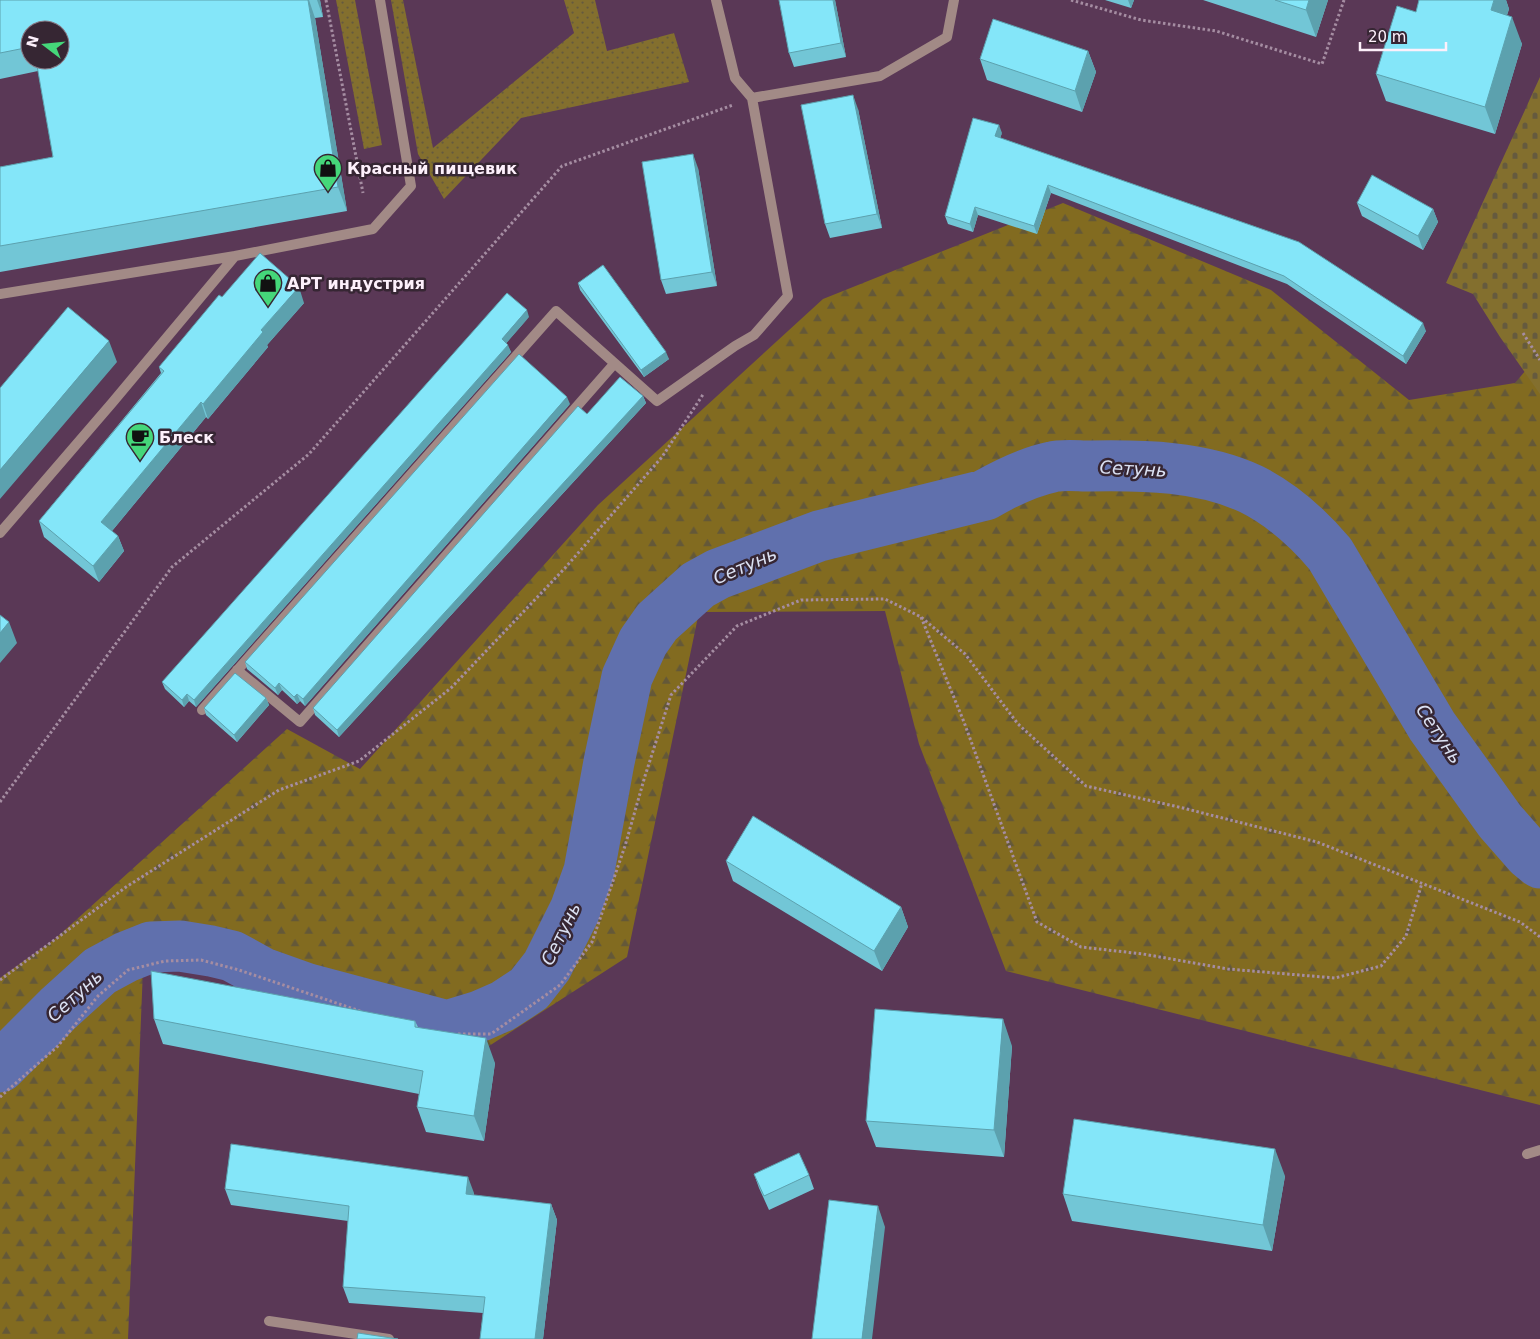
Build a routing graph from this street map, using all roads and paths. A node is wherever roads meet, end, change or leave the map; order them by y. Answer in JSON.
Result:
{"nodes":[{"id":1,"x":326,"y":0,"type":"edge"},
{"id":2,"x":380,"y":0,"type":"edge"},
{"id":3,"x":716,"y":0,"type":"edge"},
{"id":4,"x":954,"y":0,"type":"edge"},
{"id":5,"x":1071,"y":0,"type":"edge"},
{"id":6,"x":1344,"y":0,"type":"edge"},
{"id":7,"x":752,"y":98,"type":"junction"},
{"id":8,"x":363,"y":193,"type":"dead end"},
{"id":9,"x":235,"y":256,"type":"junction"},
{"id":10,"x":0,"y":294,"type":"edge"},
{"id":11,"x":1523,"y":333,"type":"dead end"},
{"id":12,"x":1540,"y":360,"type":"edge"},
{"id":13,"x":614,"y":364,"type":"junction"},
{"id":14,"x":709,"y":386,"type":"dead end"},
{"id":15,"x":0,"y":533,"type":"edge"},
{"id":16,"x":921,"y":617,"type":"junction"},
{"id":17,"x":237,"y":670,"type":"junction"},
{"id":18,"x":202,"y":710,"type":"edge"},
{"id":19,"x":0,"y":802,"type":"edge"},
{"id":20,"x":1422,"y":883,"type":"junction"},
{"id":21,"x":1540,"y":937,"type":"edge"},
{"id":22,"x":0,"y":980,"type":"edge"},
{"id":23,"x":369,"y":1014,"type":"edge"},
{"id":24,"x":456,"y":1034,"type":"edge"},
{"id":25,"x":0,"y":1097,"type":"edge"},
{"id":26,"x":1540,"y":1150,"type":"edge"},
{"id":27,"x":1527,"y":1154,"type":"dead end"},
{"id":28,"x":269,"y":1321,"type":"dead end"},
{"id":29,"x":389,"y":1339,"type":"edge"}],
"edges":[{"from":1,"to":8,"type":"path"},
{"from":2,"to":9,"type":"lane"},
{"from":3,"to":7,"type":"lane"},
{"from":4,"to":7,"type":"lane"},
{"from":5,"to":6,"type":"path"},
{"from":7,"to":13,"type":"lane"},
{"from":7,"to":19,"type":"path"},
{"from":9,"to":10,"type":"lane"},
{"from":9,"to":15,"type":"lane"},
{"from":11,"to":12,"type":"path"},
{"from":13,"to":17,"type":"lane"},
{"from":13,"to":17,"type":"lane"},
{"from":14,"to":22,"type":"path"},
{"from":16,"to":20,"type":"path"},
{"from":16,"to":20,"type":"path"},
{"from":16,"to":24,"type":"path"},
{"from":17,"to":18,"type":"lane"},
{"from":20,"to":21,"type":"path"},
{"from":23,"to":25,"type":"path"},
{"from":26,"to":27,"type":"lane"},
{"from":28,"to":29,"type":"lane"}]}
